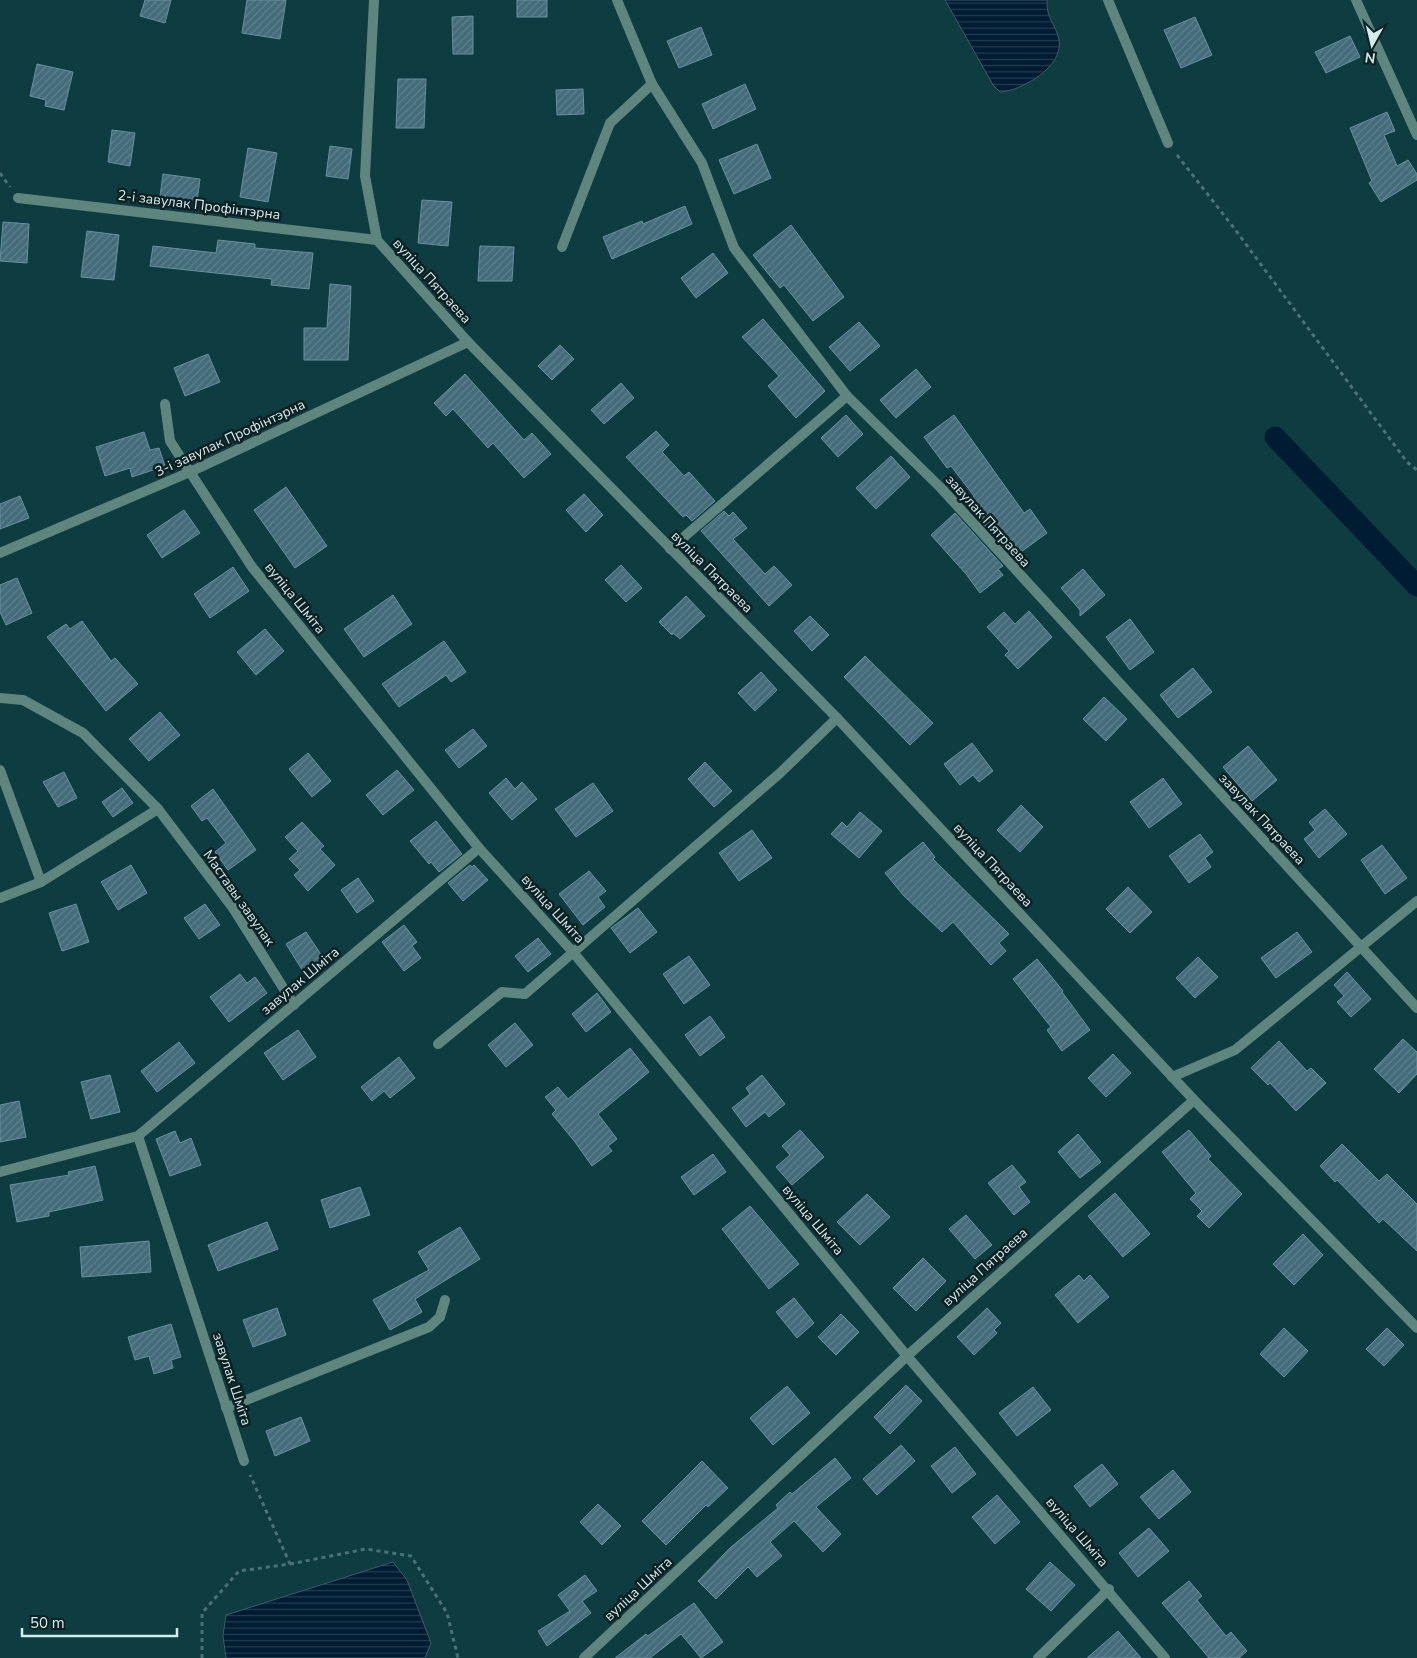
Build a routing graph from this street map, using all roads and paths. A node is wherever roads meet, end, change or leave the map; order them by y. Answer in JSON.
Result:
{"nodes":[{"id":1,"x":374,"y":0,"type":"edge"},
{"id":2,"x":617,"y":0,"type":"edge"},
{"id":3,"x":1108,"y":0,"type":"edge"},
{"id":4,"x":1356,"y":0,"type":"edge"},
{"id":5,"x":652,"y":84,"type":"junction"},
{"id":6,"x":1417,"y":135,"type":"edge"},
{"id":7,"x":1168,"y":143,"type":"joint"},
{"id":8,"x":18,"y":198,"type":"dead end"},
{"id":9,"x":377,"y":240,"type":"junction"},
{"id":10,"x":562,"y":246,"type":"dead end"},
{"id":11,"x":468,"y":342,"type":"junction"},
{"id":12,"x":847,"y":396,"type":"junction"},
{"id":13,"x":165,"y":404,"type":"dead end"},
{"id":14,"x":1417,"y":470,"type":"edge"},
{"id":15,"x":190,"y":472,"type":"junction"},
{"id":16,"x":670,"y":549,"type":"junction"},
{"id":17,"x":0,"y":553,"type":"edge"},
{"id":18,"x":0,"y":698,"type":"edge"},
{"id":19,"x":837,"y":718,"type":"junction"},
{"id":20,"x":0,"y":770,"type":"edge"},
{"id":21,"x":158,"y":809,"type":"junction"},
{"id":22,"x":480,"y":848,"type":"junction"},
{"id":23,"x":41,"y":882,"type":"junction"},
{"id":24,"x":0,"y":898,"type":"edge"},
{"id":25,"x":1417,"y":901,"type":"edge"},
{"id":26,"x":1360,"y":946,"type":"junction"},
{"id":27,"x":572,"y":951,"type":"junction"},
{"id":28,"x":294,"y":1005,"type":"junction"},
{"id":29,"x":1417,"y":1008,"type":"edge"},
{"id":30,"x":438,"y":1044,"type":"dead end"},
{"id":31,"x":1172,"y":1077,"type":"junction"},
{"id":32,"x":1194,"y":1100,"type":"junction"},
{"id":33,"x":138,"y":1136,"type":"junction"},
{"id":34,"x":0,"y":1172,"type":"edge"},
{"id":35,"x":445,"y":1300,"type":"dead end"},
{"id":36,"x":1417,"y":1328,"type":"edge"},
{"id":37,"x":907,"y":1356,"type":"junction"},
{"id":38,"x":226,"y":1408,"type":"junction"},
{"id":39,"x":244,"y":1461,"type":"joint"},
{"id":40,"x":290,"y":1564,"type":"junction"},
{"id":41,"x":1109,"y":1589,"type":"junction"},
{"id":42,"x":202,"y":1658,"type":"edge"},
{"id":43,"x":458,"y":1658,"type":"edge"},
{"id":44,"x":584,"y":1658,"type":"edge"},
{"id":45,"x":1038,"y":1658,"type":"edge"},
{"id":46,"x":1165,"y":1658,"type":"edge"}],
"edges":[{"from":1,"to":9,"type":"street","name":"вуліца Пятраева"},
{"from":2,"to":5,"type":"street","name":"завулак Пятраева"},
{"from":3,"to":7,"type":"street"},
{"from":4,"to":6,"type":"street"},
{"from":5,"to":10,"type":"street"},
{"from":5,"to":12,"type":"street","name":"завулак Пятраева"},
{"from":7,"to":14,"type":"path"},
{"from":8,"to":9,"type":"street","name":"2-і завулак Профінтэрна"},
{"from":9,"to":11,"type":"street","name":"вуліца Пятраева"},
{"from":11,"to":15,"type":"street","name":"3-і завулак Профінтэрна"},
{"from":11,"to":16,"type":"street","name":"вуліца Пятраева"},
{"from":12,"to":16,"type":"street"},
{"from":12,"to":26,"type":"street","name":"завулак Пятраева"},
{"from":13,"to":15,"type":"street","name":"вуліца Шміта"},
{"from":15,"to":17,"type":"street","name":"3-і завулак Профінтэрна"},
{"from":15,"to":22,"type":"street","name":"вуліца Шміта"},
{"from":16,"to":19,"type":"street","name":"вуліца Пятраева"},
{"from":18,"to":21,"type":"street","name":"Маставы завулак"},
{"from":19,"to":27,"type":"street"},
{"from":19,"to":31,"type":"street","name":"вуліца Пятраева"},
{"from":20,"to":23,"type":"street"},
{"from":21,"to":23,"type":"street"},
{"from":21,"to":28,"type":"street","name":"Маставы завулак"},
{"from":22,"to":27,"type":"street","name":"вуліца Шміта"},
{"from":22,"to":28,"type":"street","name":"завулак Шміта"},
{"from":23,"to":24,"type":"street"},
{"from":25,"to":26,"type":"street"},
{"from":26,"to":29,"type":"street","name":"завулак Пятраева"},
{"from":26,"to":31,"type":"street"},
{"from":27,"to":30,"type":"street"},
{"from":27,"to":37,"type":"street","name":"вуліца Шміта"},
{"from":28,"to":33,"type":"street","name":"завулак Шміта"},
{"from":31,"to":32,"type":"street","name":"вуліца Пятраева"},
{"from":32,"to":36,"type":"street","name":"вуліца Пятраева"},
{"from":32,"to":37,"type":"street","name":"вуліца Пятраева"},
{"from":33,"to":34,"type":"street","name":"завулак Шміта"},
{"from":33,"to":38,"type":"street","name":"завулак Шміта"},
{"from":35,"to":38,"type":"street"},
{"from":37,"to":41,"type":"street","name":"вуліца Шміта"},
{"from":37,"to":44,"type":"street","name":"вуліца Шміта"},
{"from":38,"to":39,"type":"street","name":"завулак Шміта"},
{"from":39,"to":40,"type":"path"},
{"from":40,"to":42,"type":"path"},
{"from":40,"to":43,"type":"path"},
{"from":41,"to":45,"type":"street"},
{"from":41,"to":46,"type":"street","name":"вуліца Шміта"}]}
